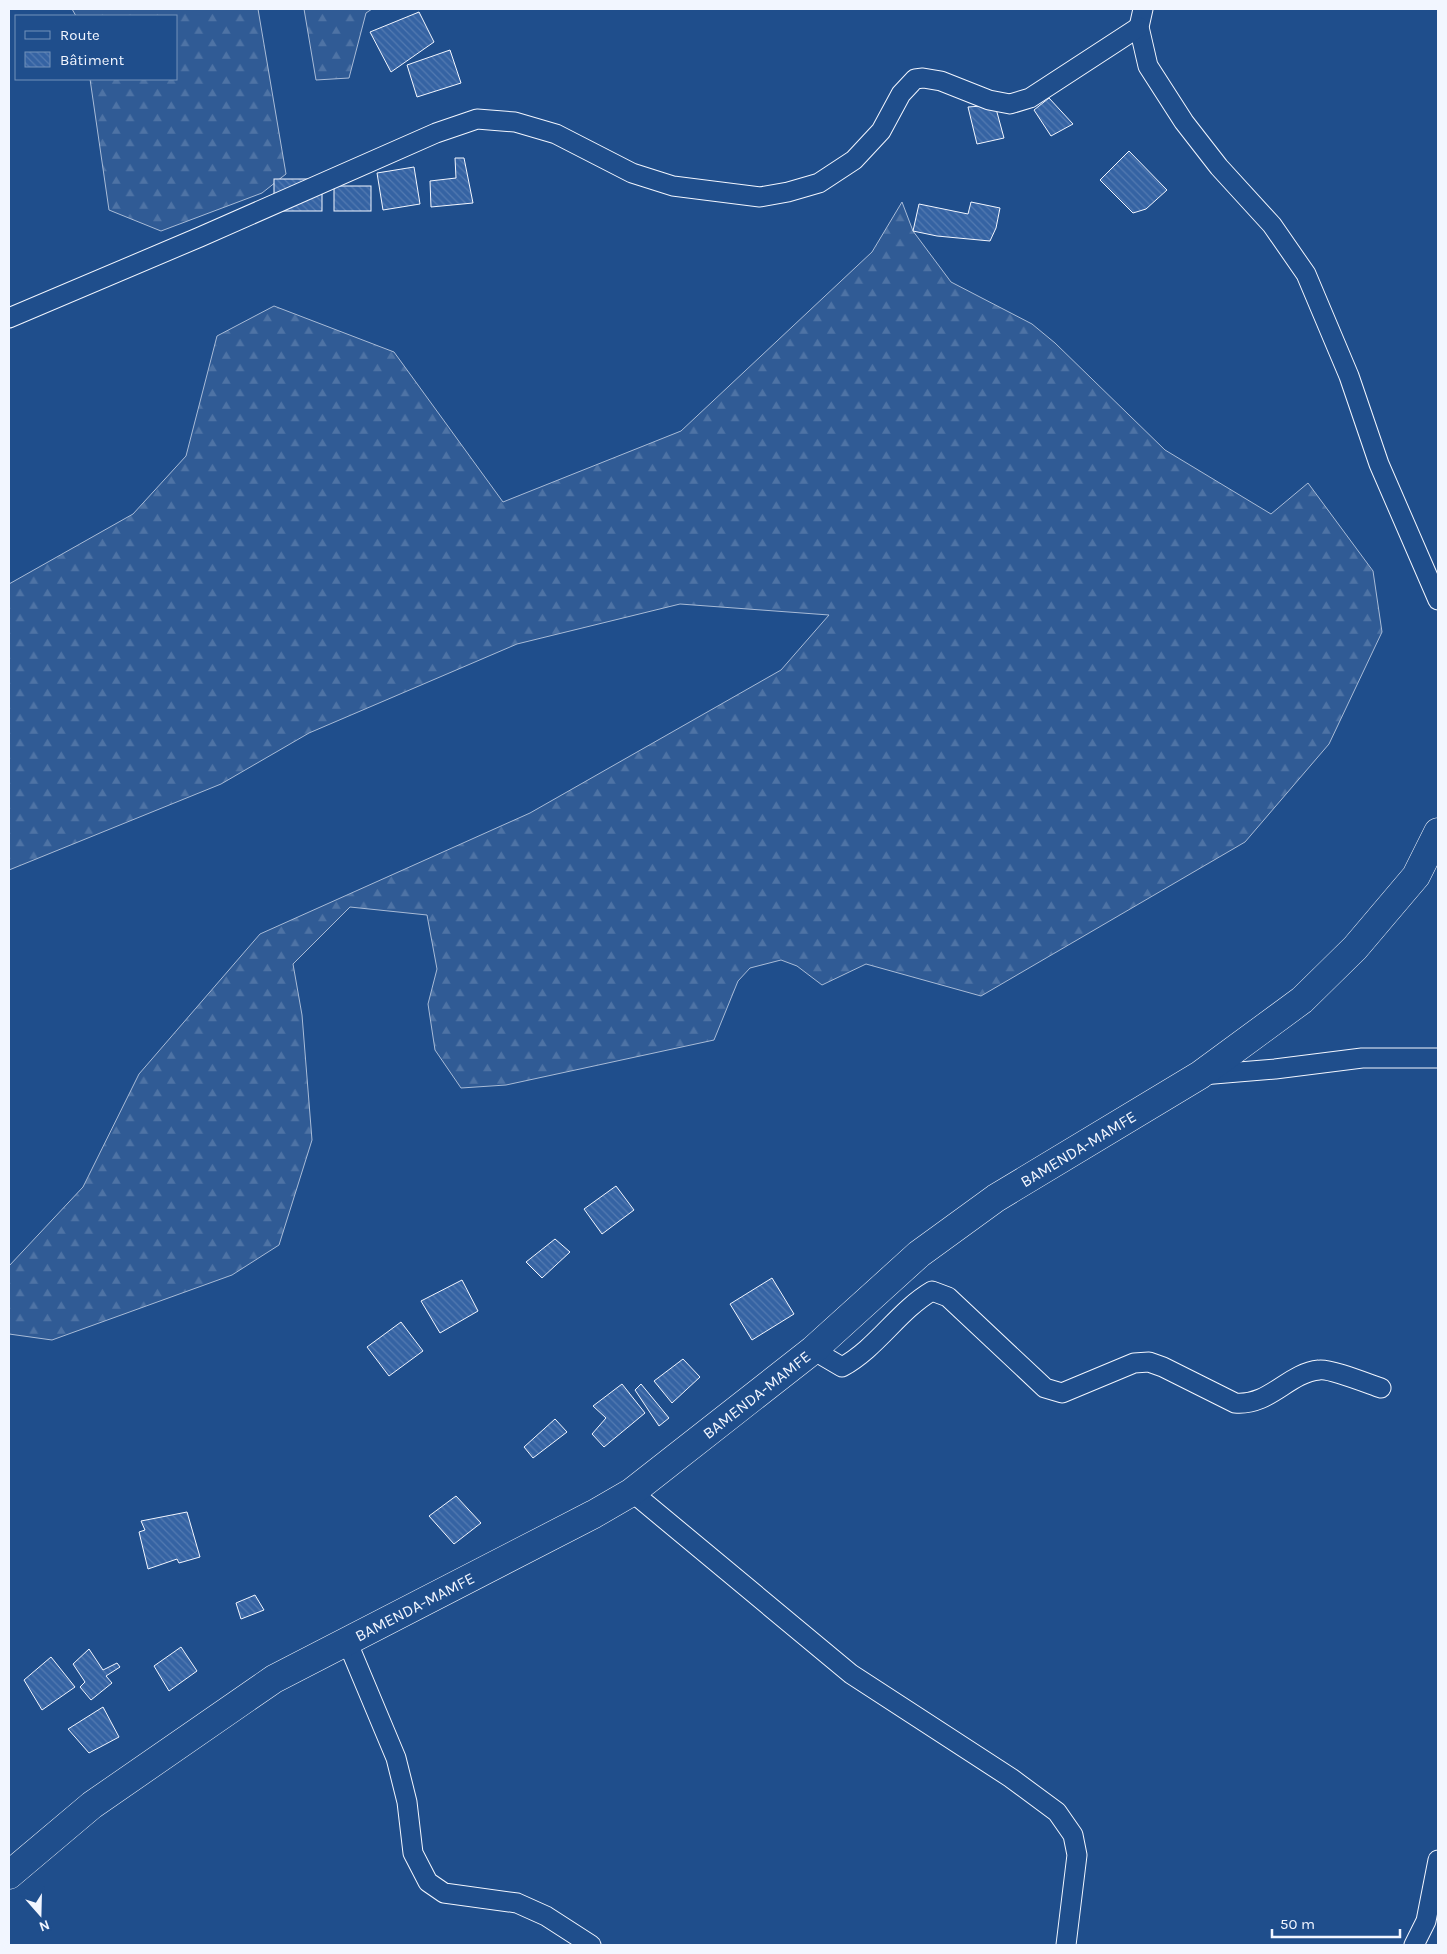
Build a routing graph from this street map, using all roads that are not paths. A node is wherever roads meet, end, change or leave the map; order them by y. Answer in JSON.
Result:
{"nodes":[{"id":1,"x":1141,"y":18,"type":"edge"},
{"id":2,"x":9,"y":318,"type":"edge"},
{"id":3,"x":1438,"y":600,"type":"edge"},
{"id":4,"x":1438,"y":832,"type":"edge"},
{"id":5,"x":1438,"y":1058,"type":"edge"},
{"id":6,"x":1200,"y":1075,"type":"junction"},
{"id":7,"x":813,"y":1350,"type":"junction"},
{"id":8,"x":1381,"y":1388,"type":"dead end"},
{"id":9,"x":632,"y":1492,"type":"junction"},
{"id":10,"x":347,"y":1641,"type":"junction"},
{"id":11,"x":1438,"y":1860,"type":"edge"},
{"id":12,"x":9,"y":1876,"type":"edge"},
{"id":13,"x":591,"y":1945,"type":"edge"},
{"id":14,"x":1066,"y":1945,"type":"edge"},
{"id":15,"x":1414,"y":1945,"type":"edge"}],
"edges":[{"from":1,"to":2,"type":"street"},
{"from":1,"to":3,"type":"street"},
{"from":4,"to":6,"type":"highway","name":"BAMENDA-MAMFE"},
{"from":5,"to":6,"type":"street"},
{"from":6,"to":7,"type":"highway","name":"BAMENDA-MAMFE"},
{"from":7,"to":8,"type":"street"},
{"from":7,"to":9,"type":"highway","name":"BAMENDA-MAMFE"},
{"from":9,"to":10,"type":"highway","name":"BAMENDA-MAMFE"},
{"from":9,"to":14,"type":"street"},
{"from":10,"to":12,"type":"highway","name":"BAMENDA-MAMFE"},
{"from":10,"to":13,"type":"street"},
{"from":11,"to":15,"type":"street"}]}
